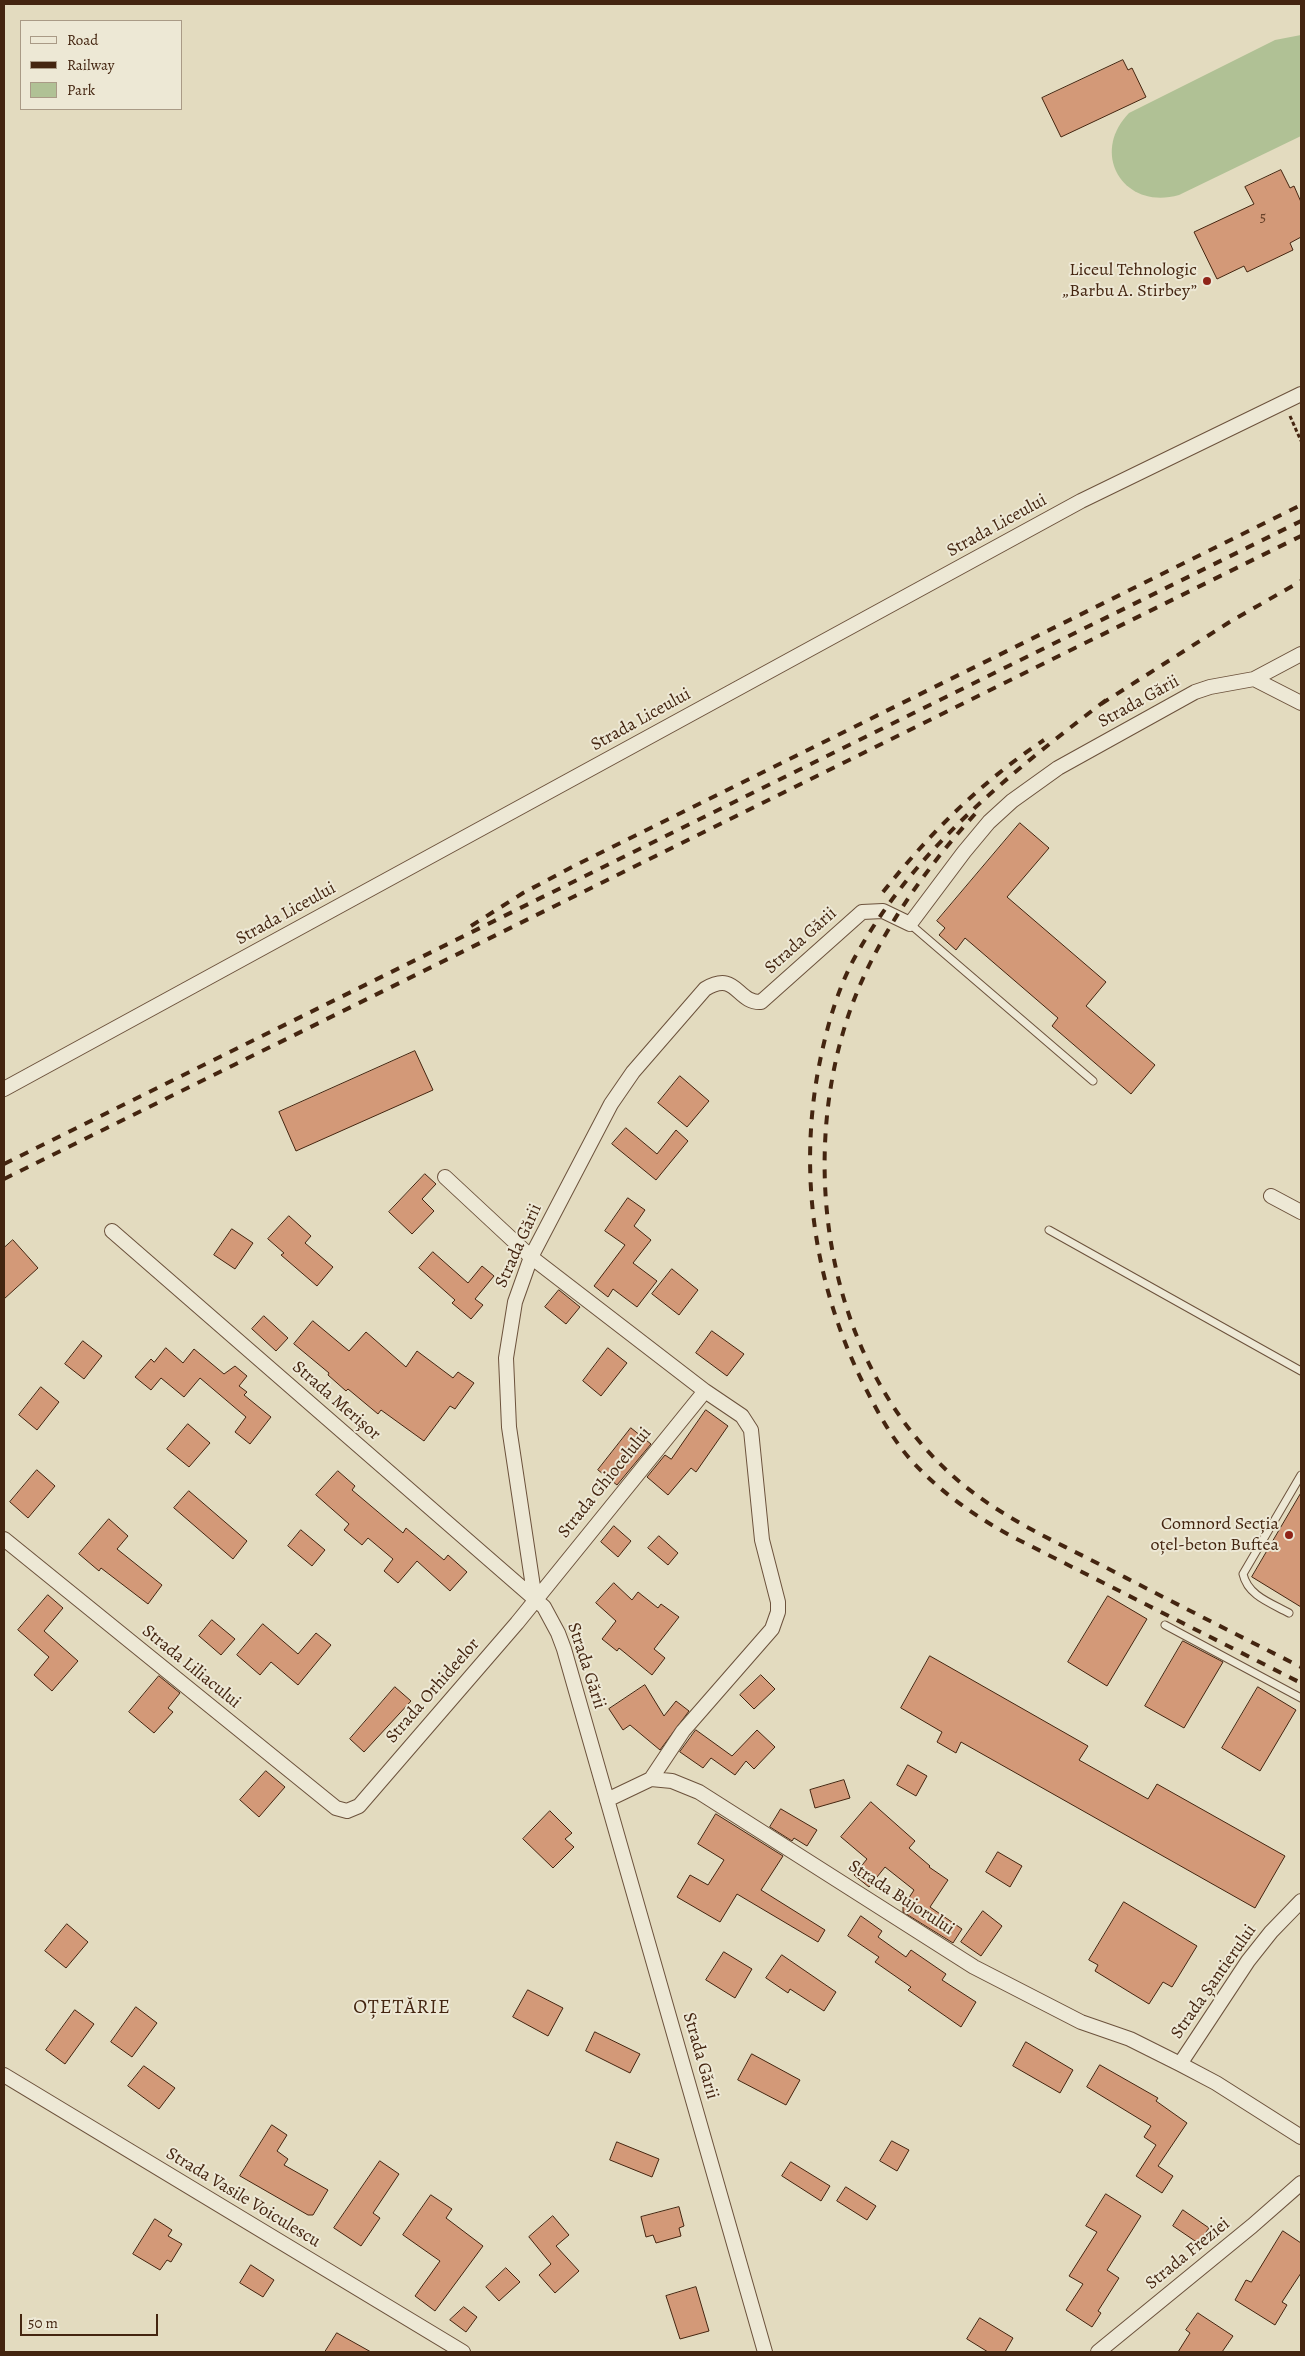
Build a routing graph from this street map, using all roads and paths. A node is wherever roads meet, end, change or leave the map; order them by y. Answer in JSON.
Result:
{"nodes":[{"id":1,"x":1301,"y":394,"type":"edge"},
{"id":2,"x":1297,"y":432,"type":"dead end"},
{"id":3,"x":1301,"y":441,"type":"edge"},
{"id":4,"x":1301,"y":654,"type":"edge"},
{"id":5,"x":1254,"y":679,"type":"junction"},
{"id":6,"x":1301,"y":703,"type":"edge"},
{"id":7,"x":910,"y":924,"type":"junction"},
{"id":8,"x":1093,"y":1081,"type":"dead end"},
{"id":9,"x":4,"y":1089,"type":"edge"},
{"id":10,"x":445,"y":1177,"type":"dead end"},
{"id":11,"x":1271,"y":1196,"type":"dead end"},
{"id":12,"x":1301,"y":1212,"type":"edge"},
{"id":13,"x":1049,"y":1230,"type":"dead end"},
{"id":14,"x":112,"y":1231,"type":"dead end"},
{"id":15,"x":531,"y":1257,"type":"junction"},
{"id":16,"x":1301,"y":1371,"type":"edge"},
{"id":17,"x":705,"y":1391,"type":"junction"},
{"id":18,"x":1301,"y":1475,"type":"edge"},
{"id":19,"x":4,"y":1539,"type":"edge"},
{"id":20,"x":535,"y":1600,"type":"junction"},
{"id":21,"x":1289,"y":1613,"type":"dead end"},
{"id":22,"x":1165,"y":1625,"type":"dead end"},
{"id":23,"x":1301,"y":1698,"type":"edge"},
{"id":24,"x":650,"y":1779,"type":"junction"},
{"id":25,"x":607,"y":1800,"type":"junction"},
{"id":26,"x":359,"y":1806,"type":"joint"},
{"id":27,"x":1301,"y":1901,"type":"edge"},
{"id":28,"x":1180,"y":2064,"type":"junction"},
{"id":29,"x":4,"y":2075,"type":"edge"},
{"id":30,"x":1301,"y":2137,"type":"edge"},
{"id":31,"x":1301,"y":2183,"type":"edge"},
{"id":32,"x":463,"y":2352,"type":"edge"},
{"id":33,"x":765,"y":2352,"type":"edge"},
{"id":34,"x":1098,"y":2352,"type":"edge"}],
"edges":[{"from":1,"to":9,"type":"street","name":"Strada Liceului"},
{"from":2,"to":3,"type":"path"},
{"from":4,"to":5,"type":"street","name":"Strada Gării"},
{"from":5,"to":6,"type":"street"},
{"from":5,"to":7,"type":"street","name":"Strada Gării"},
{"from":7,"to":8,"type":"lane"},
{"from":7,"to":15,"type":"street","name":"Strada Gării"},
{"from":10,"to":15,"type":"street"},
{"from":11,"to":12,"type":"street"},
{"from":13,"to":16,"type":"lane"},
{"from":14,"to":20,"type":"street","name":"Strada Merișor"},
{"from":15,"to":17,"type":"street"},
{"from":15,"to":20,"type":"street","name":"Strada Gării"},
{"from":17,"to":20,"type":"street","name":"Strada Ghiocelului"},
{"from":17,"to":24,"type":"street"},
{"from":18,"to":21,"type":"lane"},
{"from":19,"to":26,"type":"street","name":"Strada Liliacului"},
{"from":20,"to":25,"type":"street","name":"Strada Gării"},
{"from":20,"to":26,"type":"street","name":"Strada Orhideelor"},
{"from":22,"to":23,"type":"lane"},
{"from":24,"to":25,"type":"street"},
{"from":24,"to":28,"type":"street","name":"Strada Bujorului"},
{"from":25,"to":33,"type":"street","name":"Strada Gării"},
{"from":27,"to":28,"type":"street","name":"Strada Șantierului"},
{"from":28,"to":30,"type":"street","name":"Strada Bujorului"},
{"from":29,"to":32,"type":"street","name":"Strada Vasile Voiculescu"},
{"from":31,"to":34,"type":"street","name":"Strada Freziei"}]}
